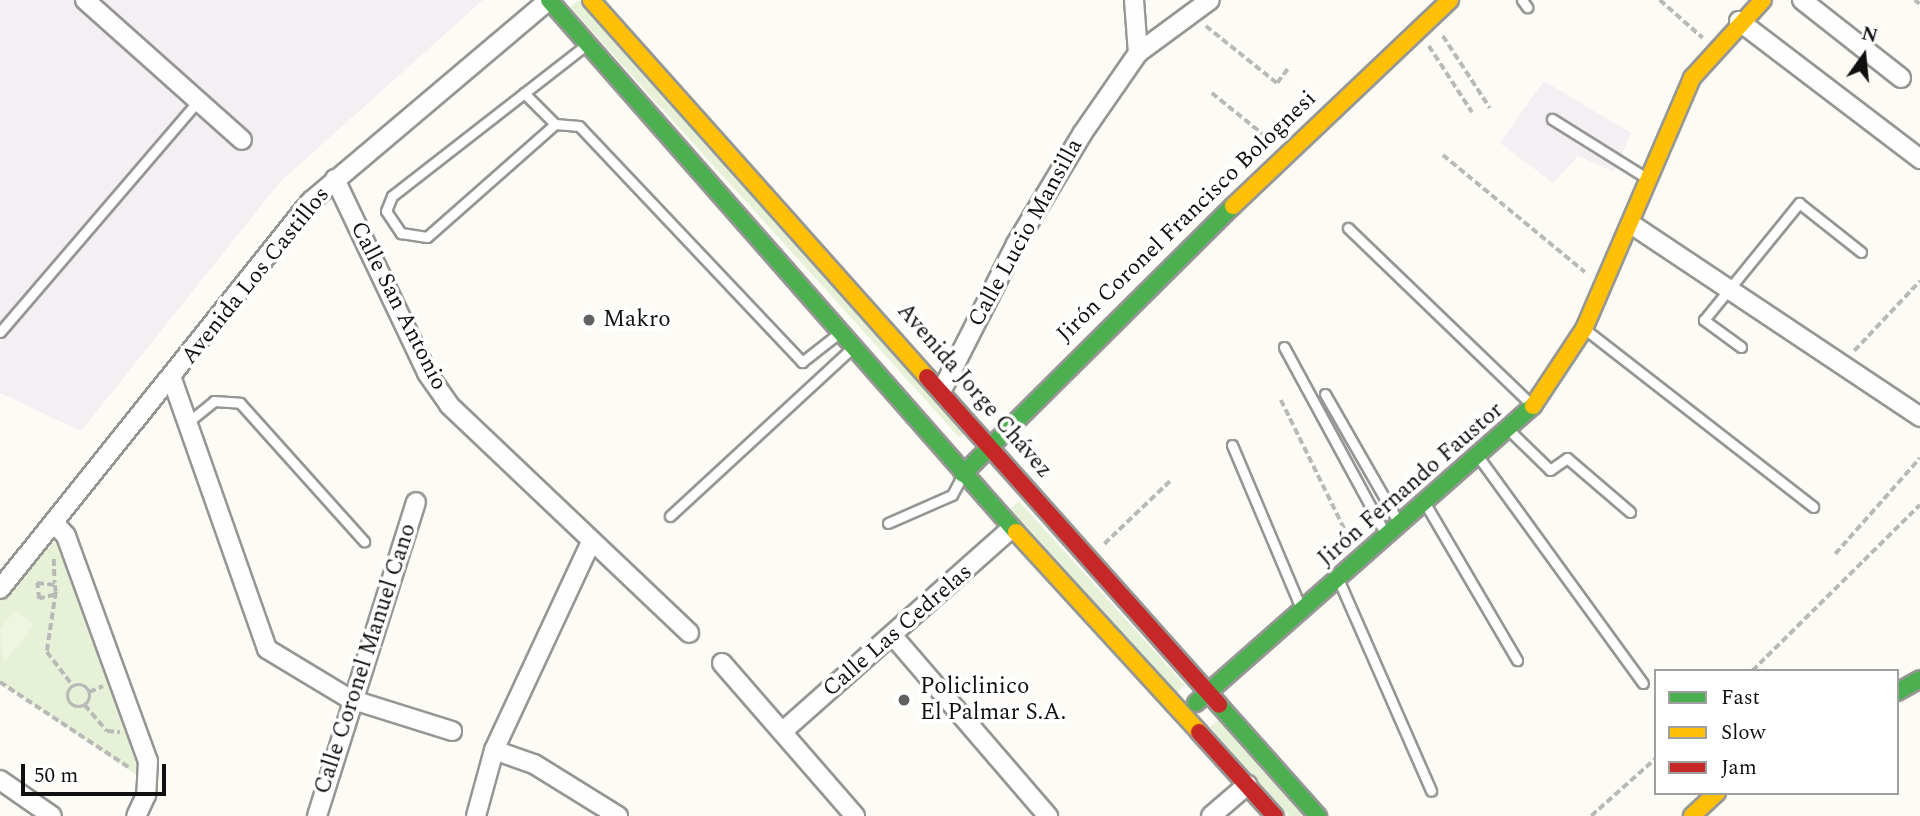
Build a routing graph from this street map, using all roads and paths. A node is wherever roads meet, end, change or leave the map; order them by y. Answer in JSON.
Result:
{"nodes":[{"id":1,"x":85,"y":0,"type":"edge"},
{"id":2,"x":549,"y":0,"type":"edge"},
{"id":3,"x":591,"y":0,"type":"edge"},
{"id":4,"x":1134,"y":0,"type":"edge"},
{"id":5,"x":1210,"y":0,"type":"edge"},
{"id":6,"x":1450,"y":0,"type":"edge"},
{"id":7,"x":1660,"y":0,"type":"edge"},
{"id":8,"x":1763,"y":0,"type":"edge"},
{"id":9,"x":1802,"y":0,"type":"edge"},
{"id":10,"x":1915,"y":0,"type":"edge"},
{"id":11,"x":1920,"y":5,"type":"edge"},
{"id":12,"x":1190,"y":14,"type":"junction"},
{"id":13,"x":1431,"y":17,"type":"junction"},
{"id":14,"x":1739,"y":21,"type":"junction"},
{"id":15,"x":1418,"y":29,"type":"junction"},
{"id":16,"x":587,"y":44,"type":"junction"},
{"id":17,"x":1716,"y":49,"type":"junction"},
{"id":18,"x":1138,"y":53,"type":"junction"},
{"id":19,"x":1289,"y":67,"type":"dead end"},
{"id":20,"x":1901,"y":78,"type":"dead end"},
{"id":21,"x":524,"y":93,"type":"junction"},
{"id":22,"x":1212,"y":93,"type":"dead end"},
{"id":23,"x":199,"y":100,"type":"junction"},
{"id":24,"x":1490,"y":107,"type":"dead end"},
{"id":25,"x":1472,"y":112,"type":"dead end"},
{"id":26,"x":1552,"y":119,"type":"dead end"},
{"id":27,"x":555,"y":124,"type":"junction"},
{"id":28,"x":242,"y":140,"type":"dead end"},
{"id":29,"x":1285,"y":153,"type":"junction"},
{"id":30,"x":1443,"y":155,"type":"dead end"},
{"id":31,"x":1920,"y":159,"type":"edge"},
{"id":32,"x":335,"y":179,"type":"junction"},
{"id":33,"x":1649,"y":180,"type":"junction"},
{"id":34,"x":1631,"y":223,"type":"junction"},
{"id":35,"x":1348,"y":228,"type":"dead end"},
{"id":36,"x":1861,"y":251,"type":"dead end"},
{"id":37,"x":1920,"y":281,"type":"edge"},
{"id":38,"x":1728,"y":286,"type":"junction"},
{"id":39,"x":1603,"y":287,"type":"junction"},
{"id":40,"x":1584,"y":329,"type":"junction"},
{"id":41,"x":0,"y":332,"type":"edge"},
{"id":42,"x":840,"y":333,"type":"junction"},
{"id":43,"x":853,"y":347,"type":"junction"},
{"id":44,"x":1284,"y":347,"type":"dead end"},
{"id":45,"x":1741,"y":347,"type":"dead end"},
{"id":46,"x":1843,"y":362,"type":"junction"},
{"id":47,"x":172,"y":379,"type":"junction"},
{"id":48,"x":943,"y":388,"type":"junction"},
{"id":49,"x":1325,"y":394,"type":"dead end"},
{"id":50,"x":1281,"y":400,"type":"dead end"},
{"id":51,"x":1533,"y":407,"type":"junction"},
{"id":52,"x":1920,"y":417,"type":"edge"},
{"id":53,"x":187,"y":422,"type":"junction"},
{"id":54,"x":1509,"y":430,"type":"junction"},
{"id":55,"x":989,"y":442,"type":"junction"},
{"id":56,"x":1232,"y":445,"type":"dead end"},
{"id":57,"x":1920,"y":458,"type":"edge"},
{"id":58,"x":1480,"y":459,"type":"junction"},
{"id":59,"x":963,"y":474,"type":"junction"},
{"id":60,"x":1172,"y":479,"type":"dead end"},
{"id":61,"x":416,"y":502,"type":"dead end"},
{"id":62,"x":1426,"y":505,"type":"junction"},
{"id":63,"x":1920,"y":505,"type":"edge"},
{"id":64,"x":1813,"y":507,"type":"dead end"},
{"id":65,"x":1630,"y":512,"type":"dead end"},
{"id":66,"x":670,"y":516,"type":"dead end"},
{"id":67,"x":888,"y":523,"type":"dead end"},
{"id":68,"x":55,"y":524,"type":"junction"},
{"id":69,"x":1401,"y":526,"type":"junction"},
{"id":70,"x":1012,"y":528,"type":"junction"},
{"id":71,"x":1387,"y":538,"type":"junction"},
{"id":72,"x":364,"y":541,"type":"dead end"},
{"id":73,"x":590,"y":544,"type":"junction"},
{"id":74,"x":1835,"y":554,"type":"dead end"},
{"id":75,"x":1090,"y":558,"type":"junction"},
{"id":76,"x":1361,"y":560,"type":"junction"},
{"id":77,"x":1338,"y":579,"type":"junction"},
{"id":78,"x":0,"y":589,"type":"edge"},
{"id":79,"x":55,"y":595,"type":"junction"},
{"id":80,"x":1302,"y":611,"type":"junction"},
{"id":81,"x":689,"y":633,"type":"dead end"},
{"id":82,"x":893,"y":636,"type":"junction"},
{"id":83,"x":1517,"y":660,"type":"dead end"},
{"id":84,"x":722,"y":663,"type":"dead end"},
{"id":85,"x":1754,"y":669,"type":"edge"},
{"id":86,"x":1920,"y":679,"type":"edge"},
{"id":87,"x":0,"y":682,"type":"edge"},
{"id":88,"x":1643,"y":683,"type":"dead end"},
{"id":89,"x":74,"y":687,"type":"junction"},
{"id":90,"x":1899,"y":691,"type":"edge"},
{"id":91,"x":89,"y":692,"type":"junction"},
{"id":92,"x":1208,"y":692,"type":"junction"},
{"id":93,"x":113,"y":696,"type":"dead end"},
{"id":94,"x":350,"y":699,"type":"junction"},
{"id":95,"x":85,"y":705,"type":"junction"},
{"id":96,"x":1185,"y":713,"type":"junction"},
{"id":97,"x":122,"y":720,"type":"dead end"},
{"id":98,"x":452,"y":732,"type":"dead end"},
{"id":99,"x":782,"y":732,"type":"junction"},
{"id":100,"x":494,"y":750,"type":"junction"},
{"id":101,"x":1654,"y":760,"type":"edge"},
{"id":102,"x":137,"y":762,"type":"dead end"},
{"id":103,"x":0,"y":780,"type":"edge"},
{"id":104,"x":1247,"y":785,"type":"junction"},
{"id":105,"x":1432,"y":791,"type":"dead end"},
{"id":106,"x":1715,"y":795,"type":"edge"},
{"id":107,"x":1046,"y":815,"type":"edge"},
{"id":108,"x":52,"y":816,"type":"edge"},
{"id":109,"x":136,"y":816,"type":"edge"},
{"id":110,"x":317,"y":816,"type":"edge"},
{"id":111,"x":476,"y":816,"type":"edge"},
{"id":112,"x":618,"y":816,"type":"edge"},
{"id":113,"x":855,"y":816,"type":"edge"},
{"id":114,"x":1211,"y":816,"type":"edge"},
{"id":115,"x":1275,"y":816,"type":"edge"},
{"id":116,"x":1318,"y":816,"type":"edge"},
{"id":117,"x":1591,"y":816,"type":"edge"},
{"id":118,"x":1692,"y":816,"type":"edge"}],
"edges":[{"from":1,"to":23,"type":"street"},
{"from":2,"to":16,"type":"main road"},
{"from":2,"to":32,"type":"street","name":"Avenida Los Castillos"},
{"from":3,"to":48,"type":"main road","name":"Avenida Jorge Chávez"},
{"from":4,"to":18,"type":"street"},
{"from":5,"to":12,"type":"street","name":"Calle Lucio Mansilla"},
{"from":6,"to":13,"type":"main road","name":"Jirón Coronel Francisco Bolognesi"},
{"from":7,"to":17,"type":"path"},
{"from":8,"to":14,"type":"main road","name":"Jirón Fernando Faustor"},
{"from":9,"to":20,"type":"street"},
{"from":10,"to":11,"type":"path"},
{"from":12,"to":18,"type":"street","name":"Calle Lucio Mansilla"},
{"from":12,"to":19,"type":"path"},
{"from":13,"to":15,"type":"main road","name":"Jirón Coronel Francisco Bolognesi"},
{"from":13,"to":24,"type":"path"},
{"from":14,"to":17,"type":"main road","name":"Jirón Fernando Faustor"},
{"from":14,"to":31,"type":"street"},
{"from":15,"to":25,"type":"path"},
{"from":15,"to":29,"type":"main road","name":"Jirón Coronel Francisco Bolognesi"},
{"from":16,"to":21,"type":"lane"},
{"from":16,"to":42,"type":"main road"},
{"from":17,"to":33,"type":"main road","name":"Jirón Fernando Faustor"},
{"from":18,"to":48,"type":"street","name":"Calle Lucio Mansilla"},
{"from":21,"to":27,"type":"lane"},
{"from":21,"to":27,"type":"lane"},
{"from":22,"to":29,"type":"path"},
{"from":23,"to":28,"type":"street"},
{"from":23,"to":41,"type":"lane"},
{"from":26,"to":33,"type":"lane"},
{"from":27,"to":42,"type":"lane"},
{"from":29,"to":55,"type":"main road","name":"Jirón Coronel Francisco Bolognesi"},
{"from":30,"to":39,"type":"path"},
{"from":32,"to":47,"type":"street","name":"Avenida Los Castillos"},
{"from":32,"to":73,"type":"street","name":"Calle San Antonio"},
{"from":33,"to":34,"type":"main road","name":"Jirón Fernando Faustor"},
{"from":34,"to":38,"type":"street"},
{"from":34,"to":39,"type":"main road","name":"Jirón Fernando Faustor"},
{"from":35,"to":51,"type":"lane"},
{"from":36,"to":38,"type":"lane"},
{"from":37,"to":46,"type":"path"},
{"from":38,"to":45,"type":"lane"},
{"from":38,"to":46,"type":"street"},
{"from":39,"to":40,"type":"main road","name":"Jirón Fernando Faustor"},
{"from":40,"to":51,"type":"main road","name":"Jirón Fernando Faustor"},
{"from":40,"to":64,"type":"lane"},
{"from":42,"to":43,"type":"main road"},
{"from":43,"to":59,"type":"main road"},
{"from":43,"to":66,"type":"lane"},
{"from":44,"to":71,"type":"lane"},
{"from":46,"to":52,"type":"street"},
{"from":47,"to":53,"type":"street"},
{"from":47,"to":68,"type":"street","name":"Avenida Los Castillos"},
{"from":48,"to":55,"type":"main road","name":"Avenida Jorge Chávez"},
{"from":49,"to":69,"type":"lane"},
{"from":50,"to":76,"type":"path"},
{"from":51,"to":54,"type":"main road","name":"Jirón Fernando Faustor"},
{"from":53,"to":72,"type":"lane"},
{"from":53,"to":94,"type":"street"},
{"from":54,"to":58,"type":"main road","name":"Jirón Fernando Faustor"},
{"from":54,"to":65,"type":"lane"},
{"from":55,"to":59,"type":"main road","name":"Jirón Coronel Francisco Bolognesi"},
{"from":55,"to":75,"type":"main road","name":"Avenida Jorge Chávez"},
{"from":56,"to":80,"type":"lane"},
{"from":57,"to":74,"type":"path"},
{"from":58,"to":62,"type":"main road","name":"Jirón Fernando Faustor"},
{"from":58,"to":88,"type":"lane"},
{"from":59,"to":67,"type":"lane"},
{"from":59,"to":70,"type":"main road"},
{"from":60,"to":75,"type":"path"},
{"from":61,"to":94,"type":"street","name":"Calle Coronel Manuel Cano"},
{"from":62,"to":69,"type":"main road","name":"Jirón Fernando Faustor"},
{"from":62,"to":83,"type":"lane"},
{"from":63,"to":85,"type":"path"},
{"from":68,"to":78,"type":"street","name":"Avenida Los Castillos"},
{"from":68,"to":109,"type":"street"},
{"from":69,"to":71,"type":"main road","name":"Jirón Fernando Faustor"},
{"from":70,"to":82,"type":"street","name":"Calle Las Cedrelas"},
{"from":70,"to":96,"type":"main road"},
{"from":71,"to":76,"type":"main road","name":"Jirón Fernando Faustor"},
{"from":73,"to":81,"type":"street","name":"Calle San Antonio"},
{"from":73,"to":100,"type":"street"},
{"from":75,"to":92,"type":"main road","name":"Avenida Jorge Chávez"},
{"from":76,"to":77,"type":"main road","name":"Jirón Fernando Faustor"},
{"from":77,"to":80,"type":"main road","name":"Jirón Fernando Faustor"},
{"from":77,"to":105,"type":"lane"},
{"from":79,"to":79,"type":"path"},
{"from":79,"to":89,"type":"path"},
{"from":80,"to":92,"type":"main road","name":"Jirón Fernando Faustor"},
{"from":82,"to":99,"type":"street","name":"Calle Las Cedrelas"},
{"from":82,"to":107,"type":"street"},
{"from":84,"to":99,"type":"street"},
{"from":86,"to":90,"type":"main road"},
{"from":87,"to":102,"type":"path"},
{"from":89,"to":91,"type":"path"},
{"from":89,"to":95,"type":"path"},
{"from":91,"to":93,"type":"path"},
{"from":91,"to":95,"type":"path"},
{"from":92,"to":96,"type":"main road","name":"Jirón Fernando Faustor"},
{"from":92,"to":116,"type":"main road","name":"Avenida Jorge Chávez"},
{"from":94,"to":98,"type":"street"},
{"from":94,"to":110,"type":"street","name":"Calle Coronel Manuel Cano"},
{"from":95,"to":97,"type":"path"},
{"from":96,"to":104,"type":"main road"},
{"from":99,"to":113,"type":"street"},
{"from":100,"to":111,"type":"street"},
{"from":100,"to":112,"type":"street"},
{"from":101,"to":117,"type":"path"},
{"from":103,"to":108,"type":"street"},
{"from":104,"to":114,"type":"street"},
{"from":104,"to":115,"type":"main road"},
{"from":106,"to":118,"type":"main road"}]}
